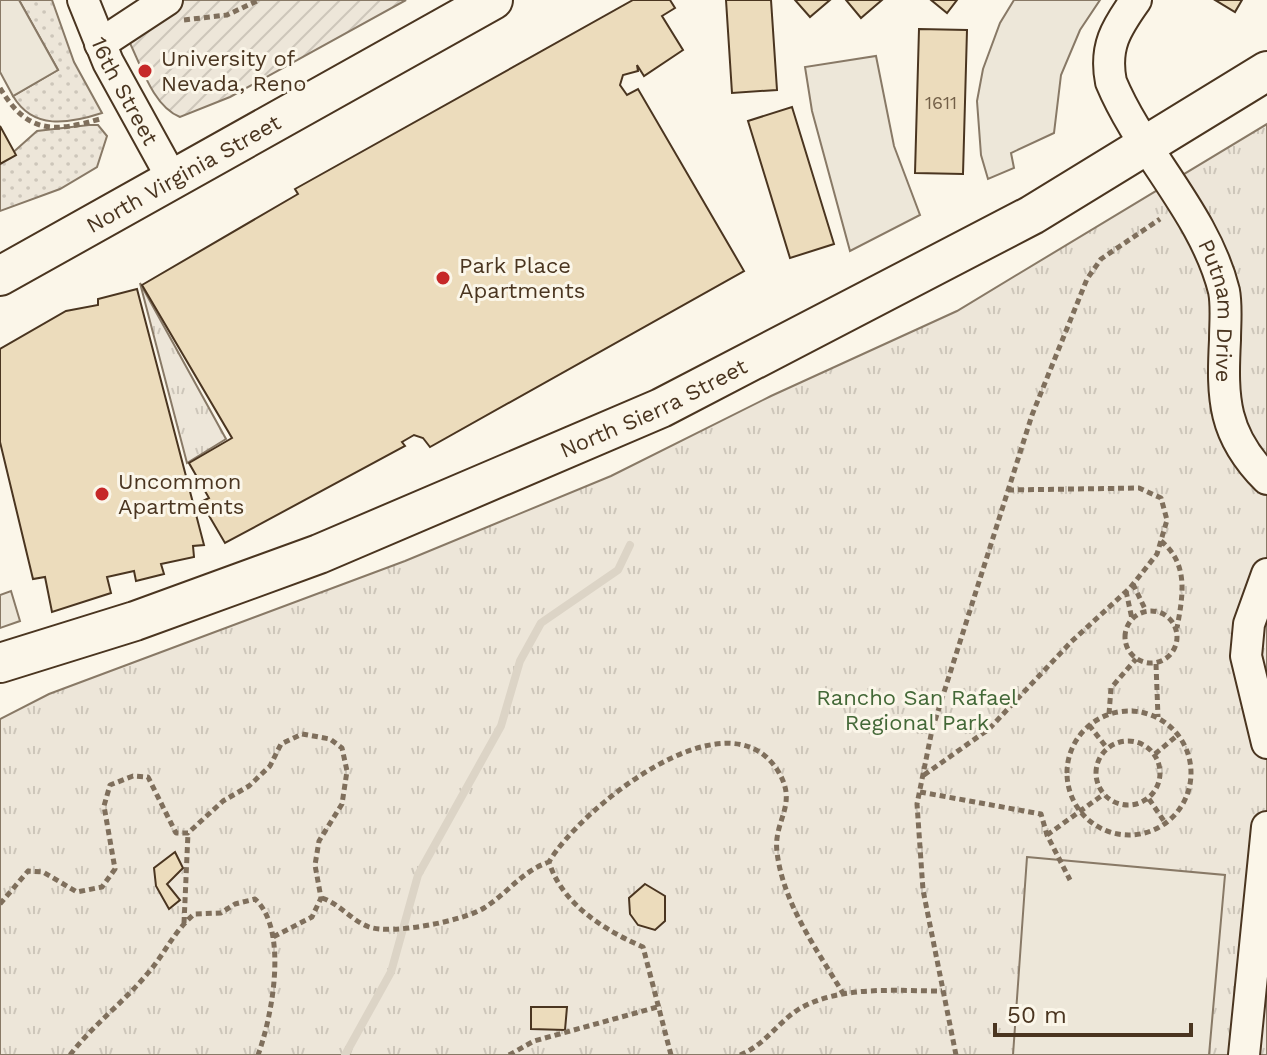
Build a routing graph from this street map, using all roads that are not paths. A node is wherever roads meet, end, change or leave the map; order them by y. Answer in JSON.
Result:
{"nodes":[{"id":1,"x":83,"y":0,"type":"edge"},
{"id":2,"x":493,"y":0,"type":"edge"},
{"id":3,"x":1136,"y":0,"type":"edge"},
{"id":4,"x":155,"y":8,"type":"edge"},
{"id":5,"x":100,"y":44,"type":"junction"},
{"id":6,"x":1267,"y":71,"type":"edge"},
{"id":7,"x":1146,"y":144,"type":"junction"},
{"id":8,"x":173,"y":180,"type":"junction"},
{"id":9,"x":0,"y":276,"type":"edge"},
{"id":10,"x":1267,"y":479,"type":"edge"},
{"id":11,"x":1267,"y":574,"type":"edge"},
{"id":12,"x":0,"y":663,"type":"edge"},
{"id":13,"x":1267,"y":743,"type":"edge"},
{"id":14,"x":1267,"y":827,"type":"edge"},
{"id":15,"x":1244,"y":1055,"type":"edge"}],
"edges":[{"from":1,"to":5,"type":"street","name":"16th Street"},
{"from":2,"to":8,"type":"main road","name":"North Virginia Street"},
{"from":3,"to":7,"type":"street","name":"Putnam Drive"},
{"from":4,"to":5,"type":"street"},
{"from":5,"to":8,"type":"street","name":"16th Street"},
{"from":6,"to":7,"type":"main road","name":"North Sierra Street"},
{"from":7,"to":10,"type":"street","name":"Putnam Drive"},
{"from":7,"to":12,"type":"main road","name":"North Sierra Street"},
{"from":8,"to":9,"type":"main road","name":"North Virginia Street"},
{"from":11,"to":13,"type":"street"},
{"from":14,"to":15,"type":"street"}]}
